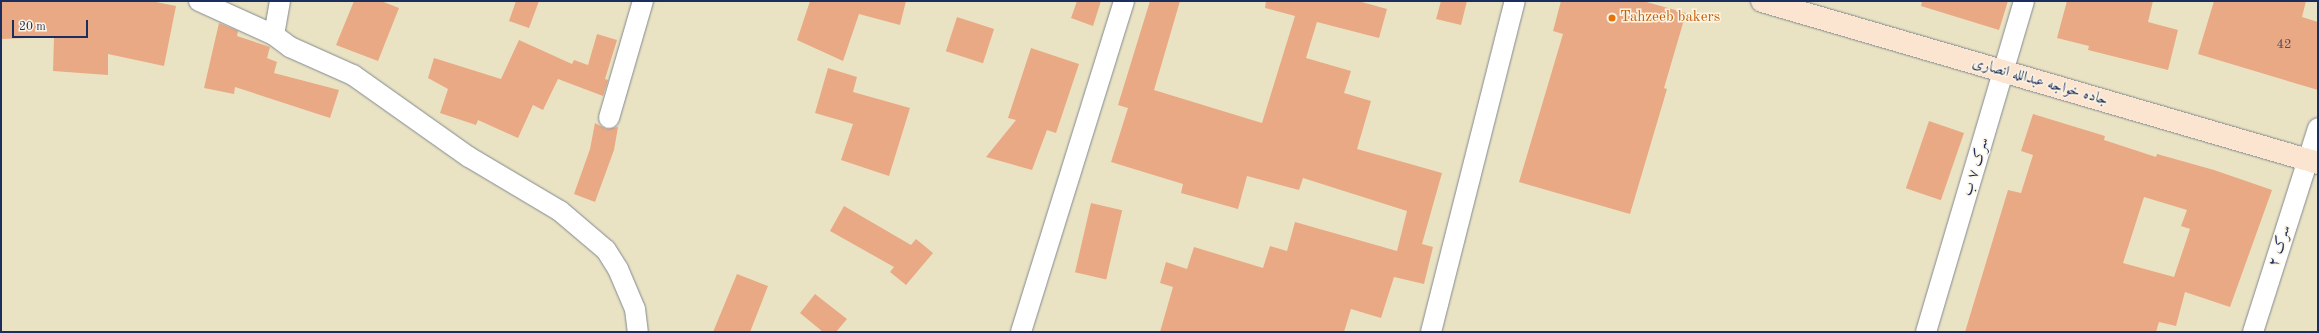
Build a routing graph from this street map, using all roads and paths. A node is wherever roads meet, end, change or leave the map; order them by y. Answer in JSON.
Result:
{"nodes":[{"id":1,"x":199,"y":1,"type":"edge"},
{"id":2,"x":280,"y":1,"type":"edge"},
{"id":3,"x":643,"y":1,"type":"edge"},
{"id":4,"x":1124,"y":1,"type":"edge"},
{"id":5,"x":1515,"y":1,"type":"edge"},
{"id":6,"x":1762,"y":1,"type":"edge"},
{"id":7,"x":2024,"y":1,"type":"edge"},
{"id":8,"x":274,"y":35,"type":"junction"},
{"id":9,"x":2004,"y":72,"type":"junction"},
{"id":10,"x":609,"y":118,"type":"dead end"},
{"id":11,"x":2318,"y":128,"type":"edge"},
{"id":12,"x":2313,"y":162,"type":"edge"},
{"id":13,"x":638,"y":332,"type":"edge"},
{"id":14,"x":1021,"y":332,"type":"edge"},
{"id":15,"x":1431,"y":332,"type":"edge"},
{"id":16,"x":1926,"y":332,"type":"edge"},
{"id":17,"x":2253,"y":332,"type":"edge"}],
"edges":[{"from":1,"to":8,"type":"street"},
{"from":2,"to":8,"type":"street"},
{"from":3,"to":10,"type":"street"},
{"from":4,"to":14,"type":"street"},
{"from":5,"to":15,"type":"street"},
{"from":6,"to":9,"type":"main road","name":"جاده خواجه عبدالله انصاری"},
{"from":7,"to":9,"type":"street","name":"سرک ۷ ب"},
{"from":8,"to":13,"type":"street"},
{"from":9,"to":12,"type":"main road","name":"جاده خواجه عبدالله انصاری"},
{"from":9,"to":16,"type":"street","name":"سرک ۷ ب"},
{"from":11,"to":12,"type":"street","name":"سرک ۲"},
{"from":12,"to":17,"type":"street","name":"سرک ۲"}]}
